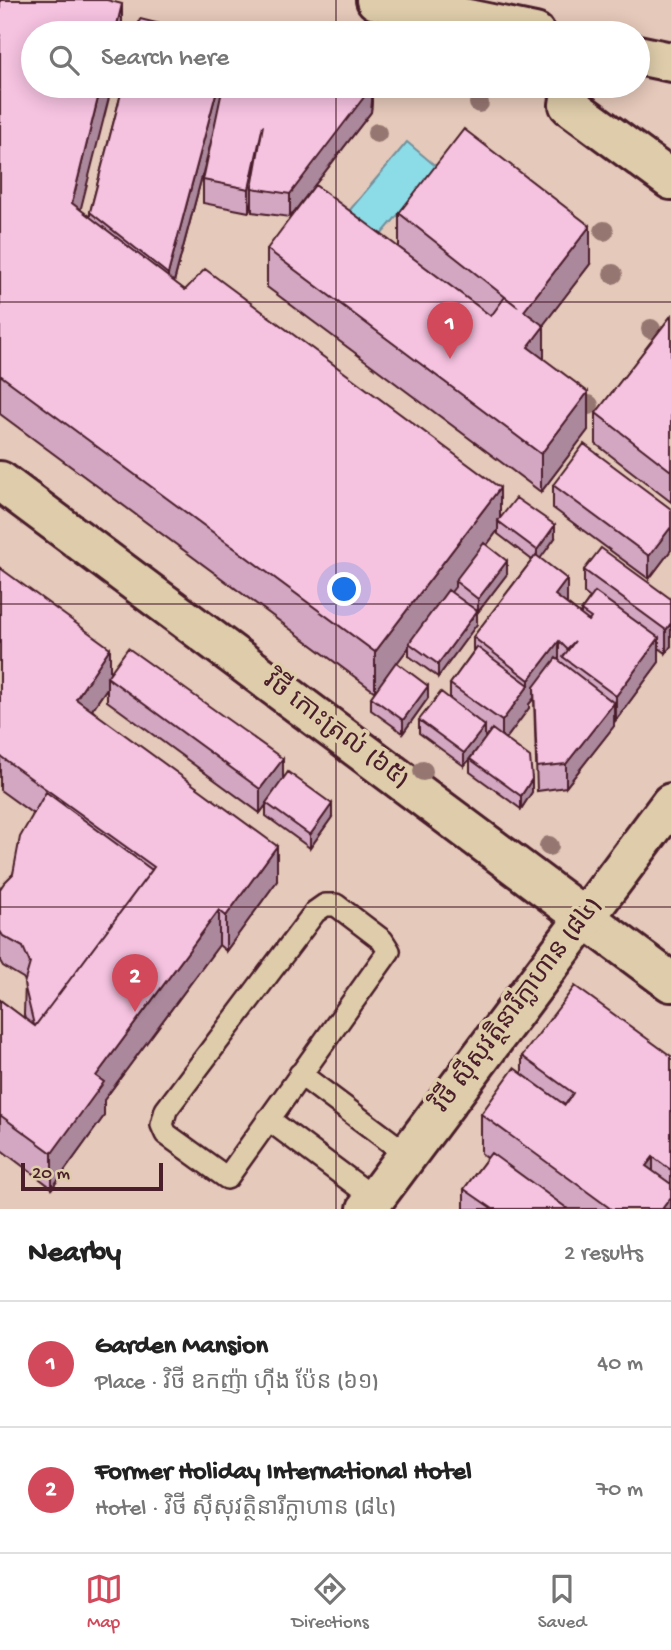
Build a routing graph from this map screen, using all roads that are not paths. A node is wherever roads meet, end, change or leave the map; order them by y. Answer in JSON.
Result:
{"nodes":[{"id":1,"x":376,"y":0,"type":"edge"},
{"id":2,"x":441,"y":7,"type":"edge"},
{"id":3,"x":492,"y":21,"type":"edge"},
{"id":4,"x":650,"y":58,"type":"edge"},
{"id":5,"x":671,"y":62,"type":"edge"},
{"id":6,"x":570,"y":98,"type":"edge"},
{"id":7,"x":671,"y":180,"type":"edge"},
{"id":8,"x":0,"y":481,"type":"edge"},
{"id":9,"x":671,"y":803,"type":"edge"},
{"id":10,"x":585,"y":918,"type":"junction"},
{"id":11,"x":671,"y":982,"type":"edge"},
{"id":12,"x":300,"y":1074,"type":"junction"},
{"id":13,"x":268,"y":1119,"type":"junction"},
{"id":14,"x":408,"y":1155,"type":"junction"},
{"id":15,"x":371,"y":1204,"type":"edge"}],
"edges":[{"from":1,"to":2,"type":"street"},
{"from":2,"to":3,"type":"street"},
{"from":4,"to":5,"type":"street"},
{"from":6,"to":7,"type":"street"},
{"from":8,"to":10,"type":"street","name":"វិថី កោះត្រល់ (៦៥)"},
{"from":9,"to":10,"type":"street","name":"វិថី ស៊ីសុវត្ថិនារីក្លាហាន (៨៤)"},
{"from":10,"to":11,"type":"street","name":"វិថី កោះត្រល់ (៦៥)"},
{"from":10,"to":14,"type":"street","name":"វិថី ស៊ីសុវត្ថិនារីក្លាហាន (៨៤)"},
{"from":12,"to":13,"type":"lane"},
{"from":12,"to":13,"type":"lane"},
{"from":12,"to":14,"type":"lane"},
{"from":13,"to":15,"type":"lane"},
{"from":14,"to":15,"type":"street","name":"វិថី ស៊ីសុវត្ថិនារីក្លាហាន (៨៤)"}]}
